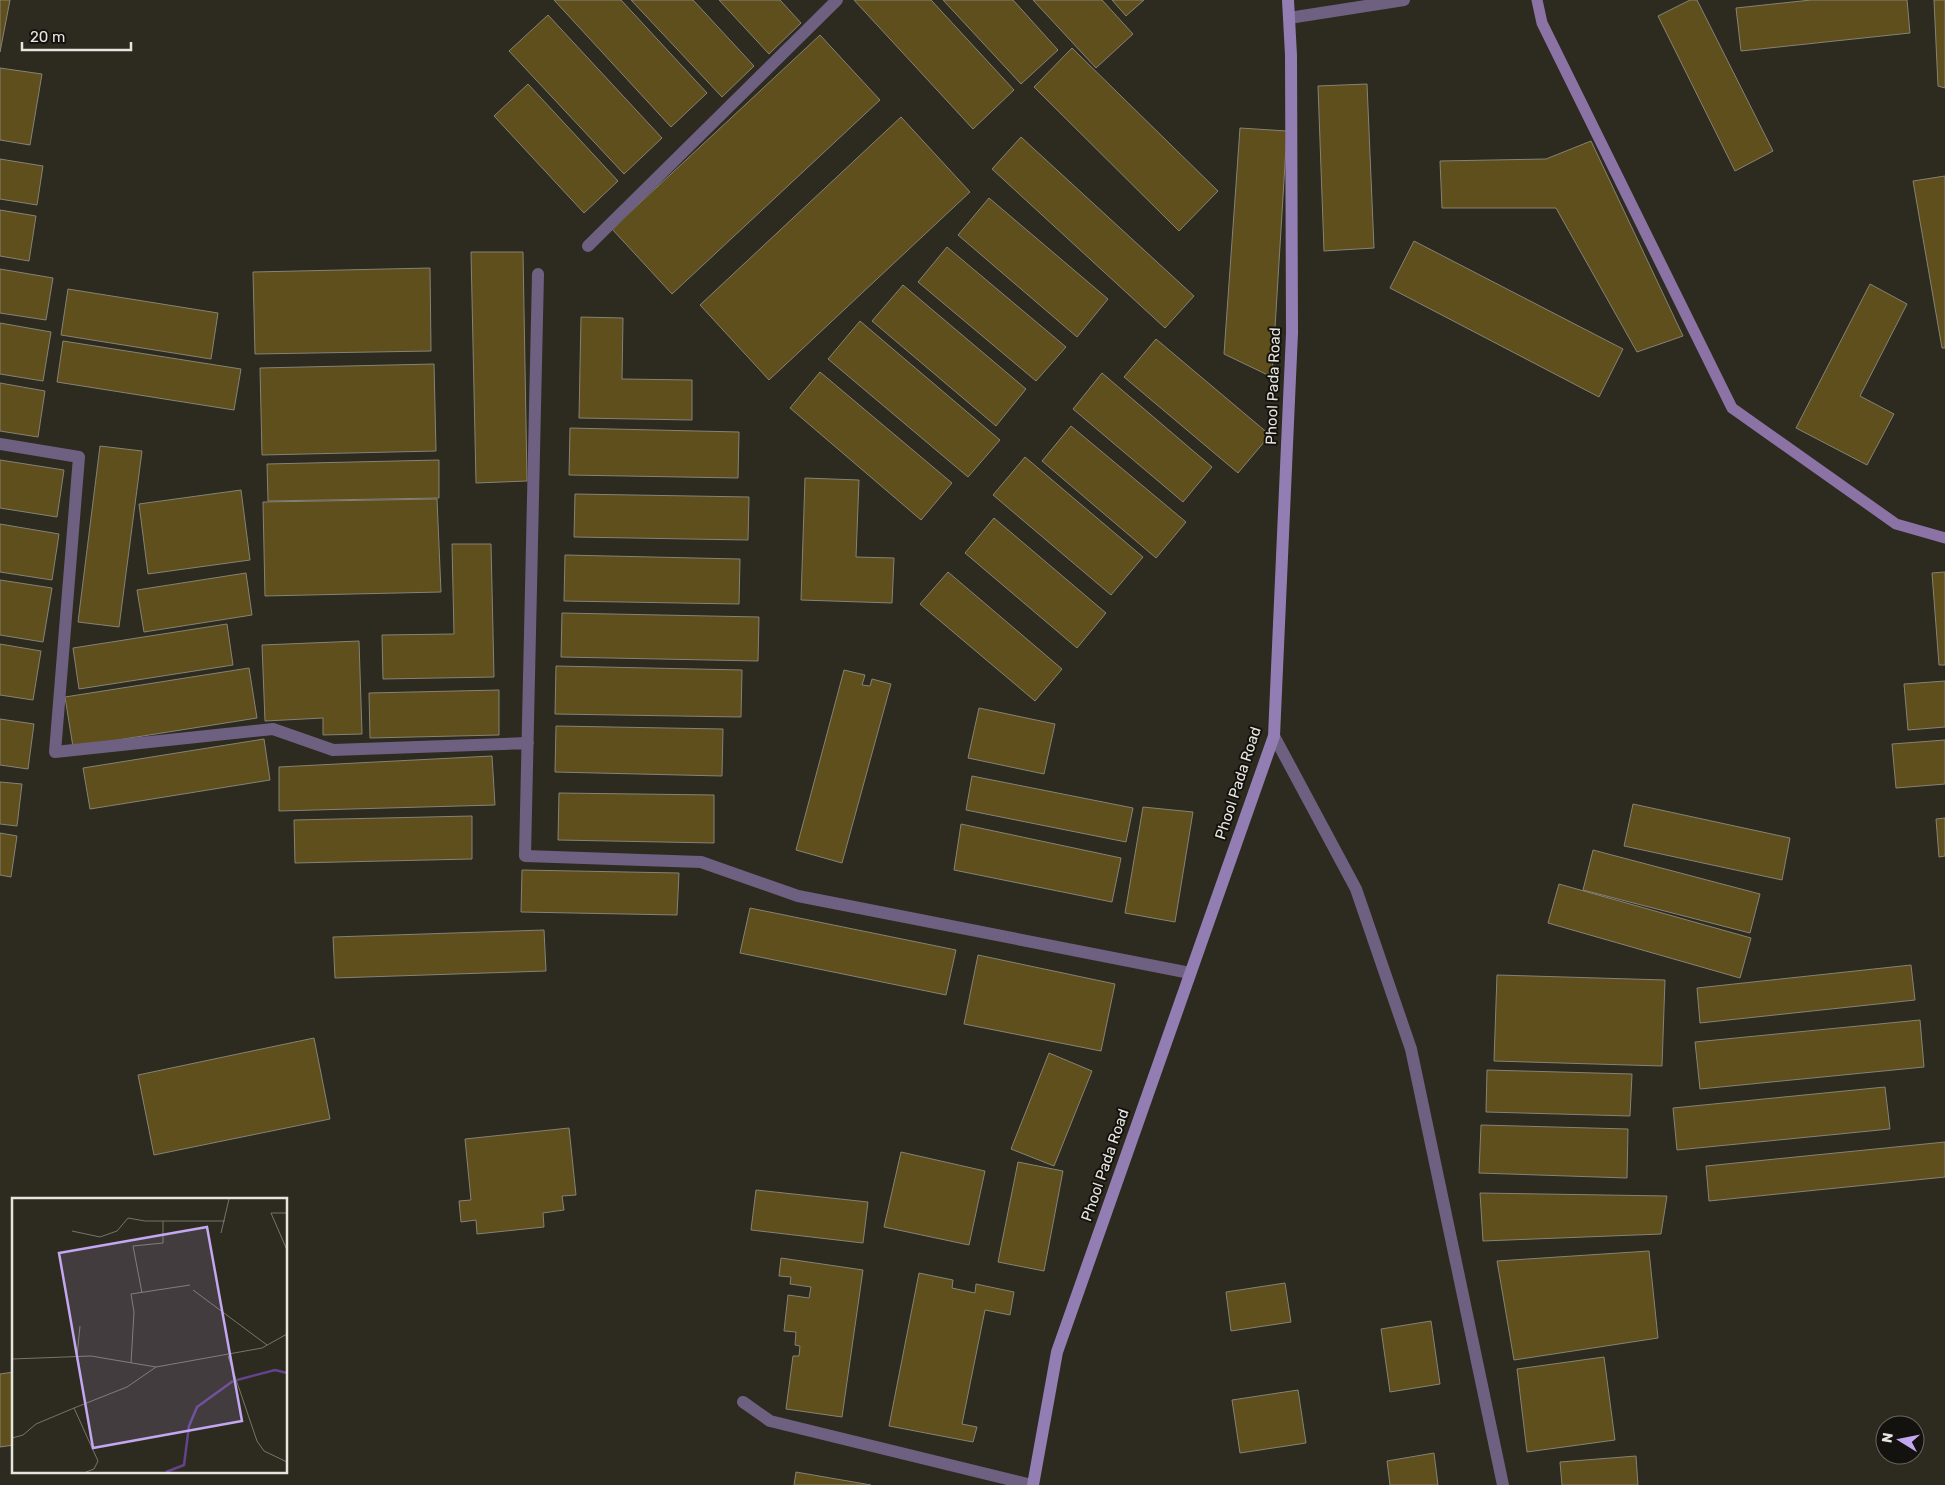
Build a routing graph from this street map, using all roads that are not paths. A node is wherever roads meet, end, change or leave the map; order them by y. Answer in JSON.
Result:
{"nodes":[{"id":1,"x":837,"y":0,"type":"edge"},
{"id":2,"x":1288,"y":0,"type":"edge"},
{"id":3,"x":1404,"y":0,"type":"edge"},
{"id":4,"x":1289,"y":18,"type":"junction"},
{"id":5,"x":588,"y":246,"type":"dead end"},
{"id":6,"x":538,"y":274,"type":"dead end"},
{"id":7,"x":0,"y":444,"type":"edge"},
{"id":8,"x":1274,"y":736,"type":"junction"},
{"id":9,"x":528,"y":743,"type":"junction"},
{"id":10,"x":1190,"y":972,"type":"junction"},
{"id":11,"x":743,"y":1402,"type":"dead end"},
{"id":12,"x":1032,"y":1485,"type":"edge"},
{"id":13,"x":1503,"y":1485,"type":"edge"}],
"edges":[{"from":1,"to":5,"type":"street"},
{"from":2,"to":4,"type":"street","name":"Phool Pada Road"},
{"from":3,"to":4,"type":"street"},
{"from":4,"to":8,"type":"street","name":"Phool Pada Road"},
{"from":6,"to":9,"type":"street"},
{"from":7,"to":9,"type":"street"},
{"from":8,"to":10,"type":"street","name":"Phool Pada Road"},
{"from":8,"to":13,"type":"street"},
{"from":9,"to":10,"type":"street"},
{"from":10,"to":12,"type":"street","name":"Phool Pada Road"},
{"from":11,"to":12,"type":"street"}]}
